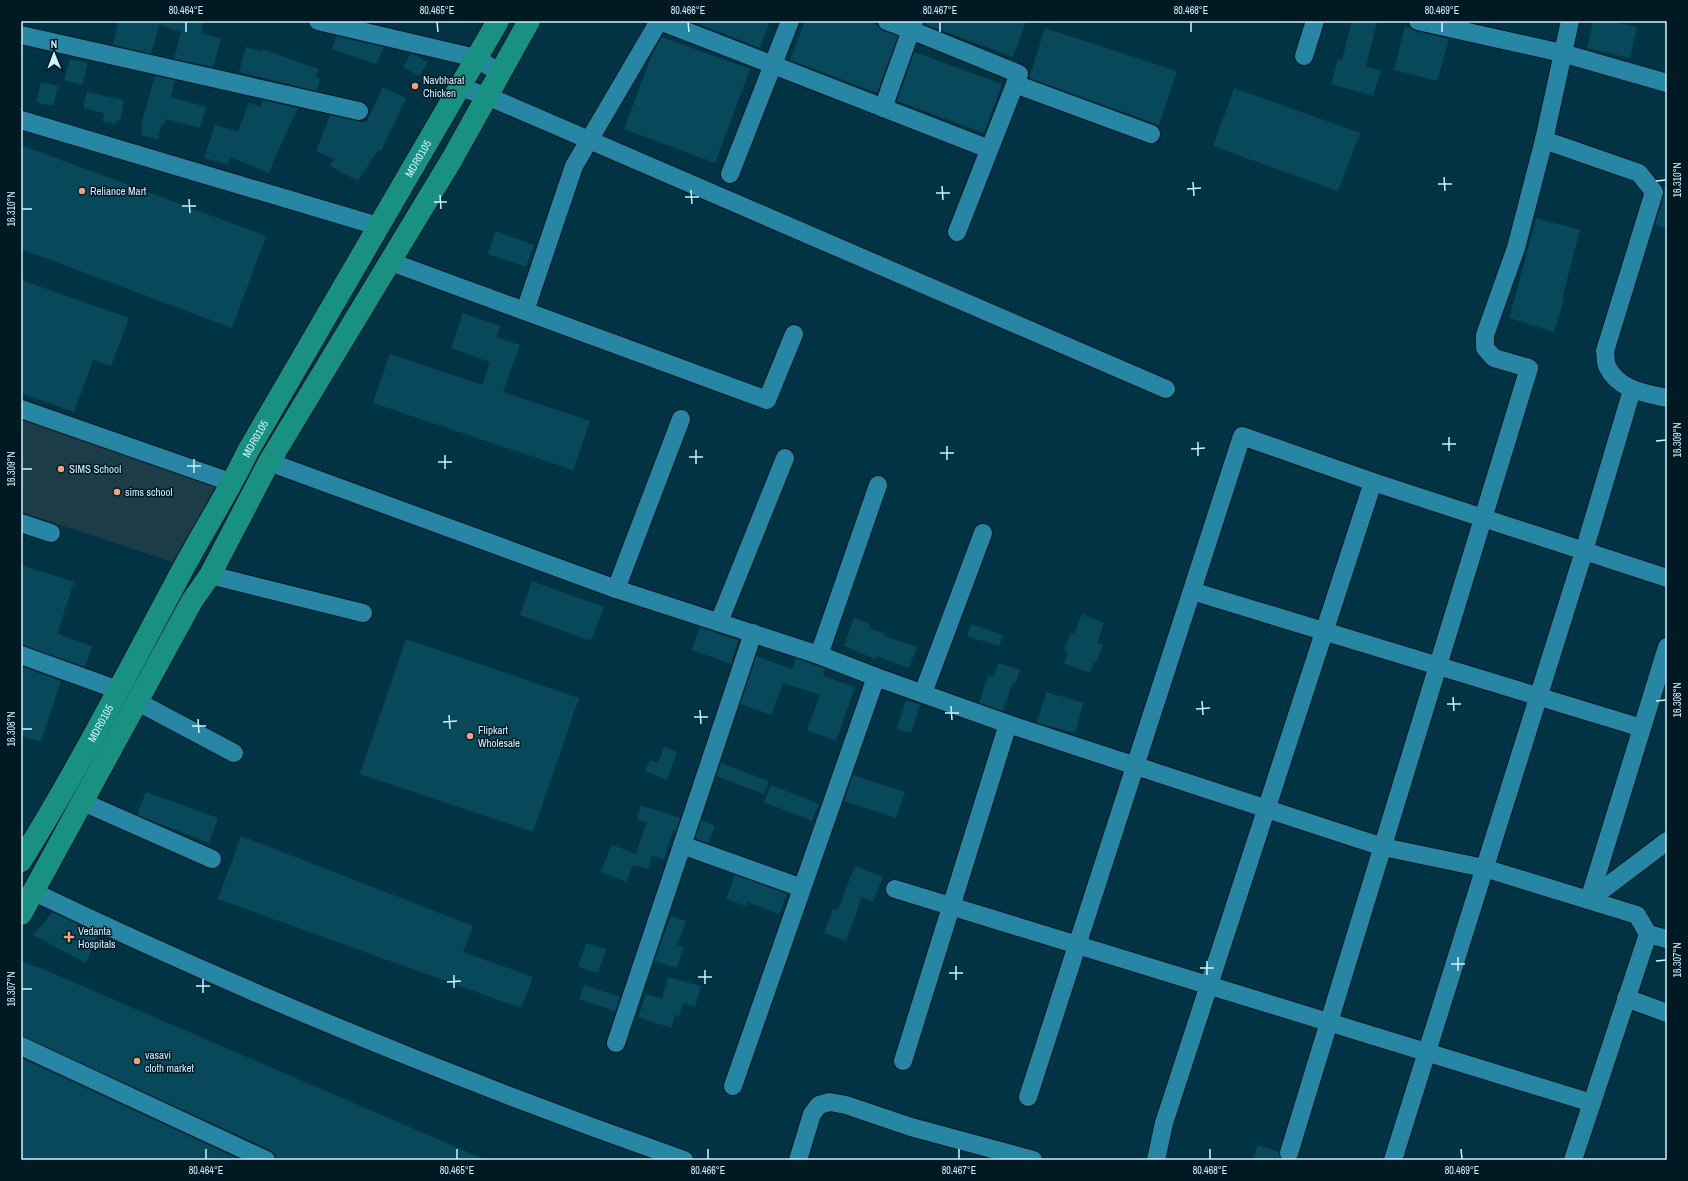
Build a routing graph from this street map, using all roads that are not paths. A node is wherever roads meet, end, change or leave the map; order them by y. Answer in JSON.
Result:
{"nodes":[{"id":1,"x":318,"y":21,"type":"edge"},
{"id":2,"x":498,"y":21,"type":"edge"},
{"id":3,"x":529,"y":21,"type":"edge"},
{"id":4,"x":660,"y":21,"type":"edge"},
{"id":5,"x":790,"y":21,"type":"edge"},
{"id":6,"x":887,"y":21,"type":"edge"},
{"id":7,"x":1315,"y":21,"type":"edge"},
{"id":8,"x":1418,"y":21,"type":"edge"},
{"id":9,"x":1570,"y":21,"type":"edge"},
{"id":10,"x":1444,"y":24,"type":"edge"},
{"id":11,"x":912,"y":26,"type":"edge"},
{"id":12,"x":21,"y":35,"type":"edge"},
{"id":13,"x":1562,"y":53,"type":"junction"},
{"id":14,"x":1304,"y":56,"type":"dead end"},
{"id":15,"x":476,"y":58,"type":"junction"},
{"id":16,"x":773,"y":66,"type":"junction"},
{"id":17,"x":500,"y":73,"type":"junction"},
{"id":18,"x":1667,"y":83,"type":"edge"},
{"id":19,"x":1015,"y":84,"type":"junction"},
{"id":20,"x":459,"y":87,"type":"junction"},
{"id":21,"x":487,"y":96,"type":"junction"},
{"id":22,"x":883,"y":108,"type":"junction"},
{"id":23,"x":359,"y":111,"type":"dead end"},
{"id":24,"x":21,"y":120,"type":"edge"},
{"id":25,"x":1151,"y":134,"type":"dead end"},
{"id":26,"x":1544,"y":140,"type":"junction"},
{"id":27,"x":589,"y":141,"type":"junction"},
{"id":28,"x":990,"y":149,"type":"junction"},
{"id":29,"x":730,"y":174,"type":"dead end"},
{"id":30,"x":378,"y":226,"type":"junction"},
{"id":31,"x":957,"y":232,"type":"dead end"},
{"id":32,"x":391,"y":262,"type":"junction"},
{"id":33,"x":525,"y":311,"type":"junction"},
{"id":34,"x":794,"y":334,"type":"dead end"},
{"id":35,"x":1166,"y":389,"type":"dead end"},
{"id":36,"x":1632,"y":390,"type":"junction"},
{"id":37,"x":1667,"y":398,"type":"edge"},
{"id":38,"x":21,"y":409,"type":"edge"},
{"id":39,"x":681,"y":419,"type":"dead end"},
{"id":40,"x":785,"y":458,"type":"dead end"},
{"id":41,"x":269,"y":462,"type":"junction"},
{"id":42,"x":233,"y":482,"type":"junction"},
{"id":43,"x":1373,"y":482,"type":"junction"},
{"id":44,"x":878,"y":485,"type":"dead end"},
{"id":45,"x":1484,"y":518,"type":"junction"},
{"id":46,"x":21,"y":523,"type":"edge"},
{"id":47,"x":51,"y":533,"type":"dead end"},
{"id":48,"x":983,"y":533,"type":"dead end"},
{"id":49,"x":1583,"y":549,"type":"junction"},
{"id":50,"x":210,"y":575,"type":"junction"},
{"id":51,"x":1667,"y":578,"type":"edge"},
{"id":52,"x":616,"y":589,"type":"junction"},
{"id":53,"x":1192,"y":591,"type":"junction"},
{"id":54,"x":363,"y":613,"type":"dead end"},
{"id":55,"x":719,"y":622,"type":"junction"},
{"id":56,"x":1324,"y":631,"type":"junction"},
{"id":57,"x":753,"y":633,"type":"junction"},
{"id":58,"x":1667,"y":647,"type":"edge"},
{"id":59,"x":21,"y":654,"type":"edge"},
{"id":60,"x":819,"y":654,"type":"junction"},
{"id":61,"x":1438,"y":666,"type":"junction"},
{"id":62,"x":876,"y":677,"type":"junction"},
{"id":63,"x":118,"y":690,"type":"junction"},
{"id":64,"x":923,"y":693,"type":"junction"},
{"id":65,"x":1537,"y":696,"type":"junction"},
{"id":66,"x":138,"y":702,"type":"junction"},
{"id":67,"x":1008,"y":724,"type":"junction"},
{"id":68,"x":1642,"y":728,"type":"junction"},
{"id":69,"x":234,"y":753,"type":"dead end"},
{"id":70,"x":1136,"y":766,"type":"junction"},
{"id":71,"x":83,"y":802,"type":"junction"},
{"id":72,"x":1267,"y":809,"type":"junction"},
{"id":73,"x":1667,"y":841,"type":"edge"},
{"id":74,"x":682,"y":845,"type":"junction"},
{"id":75,"x":1383,"y":847,"type":"junction"},
{"id":76,"x":22,"y":857,"type":"edge"},
{"id":77,"x":212,"y":859,"type":"dead end"},
{"id":78,"x":1484,"y":868,"type":"junction"},
{"id":79,"x":802,"y":888,"type":"junction"},
{"id":80,"x":895,"y":889,"type":"dead end"},
{"id":81,"x":34,"y":892,"type":"junction"},
{"id":82,"x":1589,"y":900,"type":"junction"},
{"id":83,"x":950,"y":906,"type":"junction"},
{"id":84,"x":21,"y":914,"type":"edge"},
{"id":85,"x":1648,"y":934,"type":"junction"},
{"id":86,"x":1667,"y":939,"type":"edge"},
{"id":87,"x":1077,"y":945,"type":"junction"},
{"id":88,"x":1209,"y":986,"type":"junction"},
{"id":89,"x":1626,"y":998,"type":"junction"},
{"id":90,"x":1667,"y":1013,"type":"edge"},
{"id":91,"x":1329,"y":1022,"type":"junction"},
{"id":92,"x":616,"y":1043,"type":"dead end"},
{"id":93,"x":21,"y":1046,"type":"edge"},
{"id":94,"x":1427,"y":1052,"type":"junction"},
{"id":95,"x":903,"y":1061,"type":"dead end"},
{"id":96,"x":733,"y":1086,"type":"dead end"},
{"id":97,"x":1028,"y":1097,"type":"dead end"},
{"id":98,"x":1592,"y":1103,"type":"junction"},
{"id":99,"x":1290,"y":1153,"type":"dead end"},
{"id":100,"x":266,"y":1160,"type":"edge"},
{"id":101,"x":684,"y":1160,"type":"edge"},
{"id":102,"x":798,"y":1160,"type":"edge"},
{"id":103,"x":1033,"y":1160,"type":"edge"},
{"id":104,"x":1156,"y":1160,"type":"edge"},
{"id":105,"x":1393,"y":1160,"type":"edge"},
{"id":106,"x":1573,"y":1160,"type":"edge"}],
"edges":[{"from":1,"to":15,"type":"street"},
{"from":2,"to":15,"type":"main road","name":"MDR0105"},
{"from":3,"to":17,"type":"main road","number":"MDR0105"},
{"from":4,"to":16,"type":"street"},
{"from":4,"to":27,"type":"street"},
{"from":5,"to":16,"type":"street"},
{"from":6,"to":11,"type":"street"},
{"from":7,"to":14,"type":"street"},
{"from":8,"to":10,"type":"street"},
{"from":9,"to":13,"type":"street"},
{"from":10,"to":13,"type":"street"},
{"from":11,"to":19,"type":"street"},
{"from":11,"to":22,"type":"street"},
{"from":12,"to":23,"type":"street"},
{"from":13,"to":18,"type":"street"},
{"from":13,"to":26,"type":"street"},
{"from":15,"to":17,"type":"street"},
{"from":15,"to":20,"type":"main road","name":"MDR0105"},
{"from":16,"to":22,"type":"street"},
{"from":16,"to":29,"type":"street"},
{"from":17,"to":21,"type":"main road","number":"MDR0105"},
{"from":19,"to":25,"type":"street"},
{"from":19,"to":28,"type":"street"},
{"from":20,"to":21,"type":"street"},
{"from":20,"to":30,"type":"main road","name":"MDR0105"},
{"from":21,"to":27,"type":"street"},
{"from":21,"to":32,"type":"main road","number":"MDR0105"},
{"from":22,"to":28,"type":"street"},
{"from":24,"to":30,"type":"street"},
{"from":26,"to":36,"type":"street"},
{"from":26,"to":45,"type":"street"},
{"from":27,"to":33,"type":"street"},
{"from":27,"to":35,"type":"street"},
{"from":28,"to":31,"type":"street"},
{"from":30,"to":42,"type":"main road","name":"MDR0105"},
{"from":32,"to":33,"type":"street"},
{"from":32,"to":41,"type":"main road","number":"MDR0105"},
{"from":33,"to":34,"type":"street"},
{"from":36,"to":37,"type":"street"},
{"from":36,"to":49,"type":"street"},
{"from":38,"to":42,"type":"street"},
{"from":39,"to":52,"type":"street"},
{"from":40,"to":55,"type":"street"},
{"from":41,"to":50,"type":"main road","number":"MDR0105"},
{"from":41,"to":52,"type":"street"},
{"from":42,"to":63,"type":"main road","name":"MDR0105"},
{"from":43,"to":45,"type":"street"},
{"from":43,"to":53,"type":"street"},
{"from":43,"to":56,"type":"street"},
{"from":44,"to":60,"type":"street"},
{"from":45,"to":49,"type":"street"},
{"from":45,"to":61,"type":"street"},
{"from":46,"to":47,"type":"street"},
{"from":48,"to":64,"type":"street"},
{"from":49,"to":51,"type":"street"},
{"from":49,"to":65,"type":"street"},
{"from":50,"to":54,"type":"street"},
{"from":50,"to":66,"type":"main road","number":"MDR0105"},
{"from":52,"to":55,"type":"street"},
{"from":53,"to":56,"type":"street"},
{"from":53,"to":70,"type":"street"},
{"from":55,"to":57,"type":"street"},
{"from":56,"to":61,"type":"street"},
{"from":56,"to":72,"type":"street"},
{"from":57,"to":60,"type":"street"},
{"from":57,"to":74,"type":"street"},
{"from":58,"to":68,"type":"street"},
{"from":59,"to":63,"type":"street"},
{"from":60,"to":62,"type":"street"},
{"from":61,"to":65,"type":"street"},
{"from":61,"to":75,"type":"street"},
{"from":62,"to":64,"type":"street"},
{"from":62,"to":79,"type":"street"},
{"from":63,"to":76,"type":"main road","name":"MDR0105"},
{"from":64,"to":67,"type":"street"},
{"from":65,"to":68,"type":"street"},
{"from":65,"to":78,"type":"street"},
{"from":66,"to":69,"type":"street"},
{"from":66,"to":71,"type":"main road","number":"MDR0105"},
{"from":67,"to":70,"type":"street"},
{"from":67,"to":83,"type":"street"},
{"from":68,"to":82,"type":"street"},
{"from":70,"to":72,"type":"street"},
{"from":70,"to":87,"type":"street"},
{"from":71,"to":77,"type":"street"},
{"from":71,"to":81,"type":"main road","number":"MDR0105"},
{"from":72,"to":75,"type":"street"},
{"from":72,"to":88,"type":"street"},
{"from":73,"to":82,"type":"street"},
{"from":74,"to":79,"type":"street"},
{"from":74,"to":92,"type":"street"},
{"from":75,"to":78,"type":"street"},
{"from":75,"to":91,"type":"street"},
{"from":78,"to":82,"type":"street"},
{"from":78,"to":94,"type":"street"},
{"from":79,"to":96,"type":"street"},
{"from":80,"to":83,"type":"street"},
{"from":81,"to":84,"type":"main road","number":"MDR0105"},
{"from":81,"to":101,"type":"street"},
{"from":82,"to":85,"type":"street"},
{"from":83,"to":87,"type":"street"},
{"from":83,"to":95,"type":"street"},
{"from":85,"to":86,"type":"street"},
{"from":85,"to":89,"type":"street"},
{"from":87,"to":88,"type":"street"},
{"from":87,"to":97,"type":"street"},
{"from":88,"to":91,"type":"street"},
{"from":88,"to":104,"type":"street"},
{"from":89,"to":90,"type":"street"},
{"from":89,"to":98,"type":"street"},
{"from":91,"to":94,"type":"street"},
{"from":91,"to":99,"type":"street"},
{"from":93,"to":100,"type":"street"},
{"from":94,"to":98,"type":"street"},
{"from":94,"to":105,"type":"street"},
{"from":98,"to":106,"type":"street"},
{"from":102,"to":103,"type":"street"}]}
